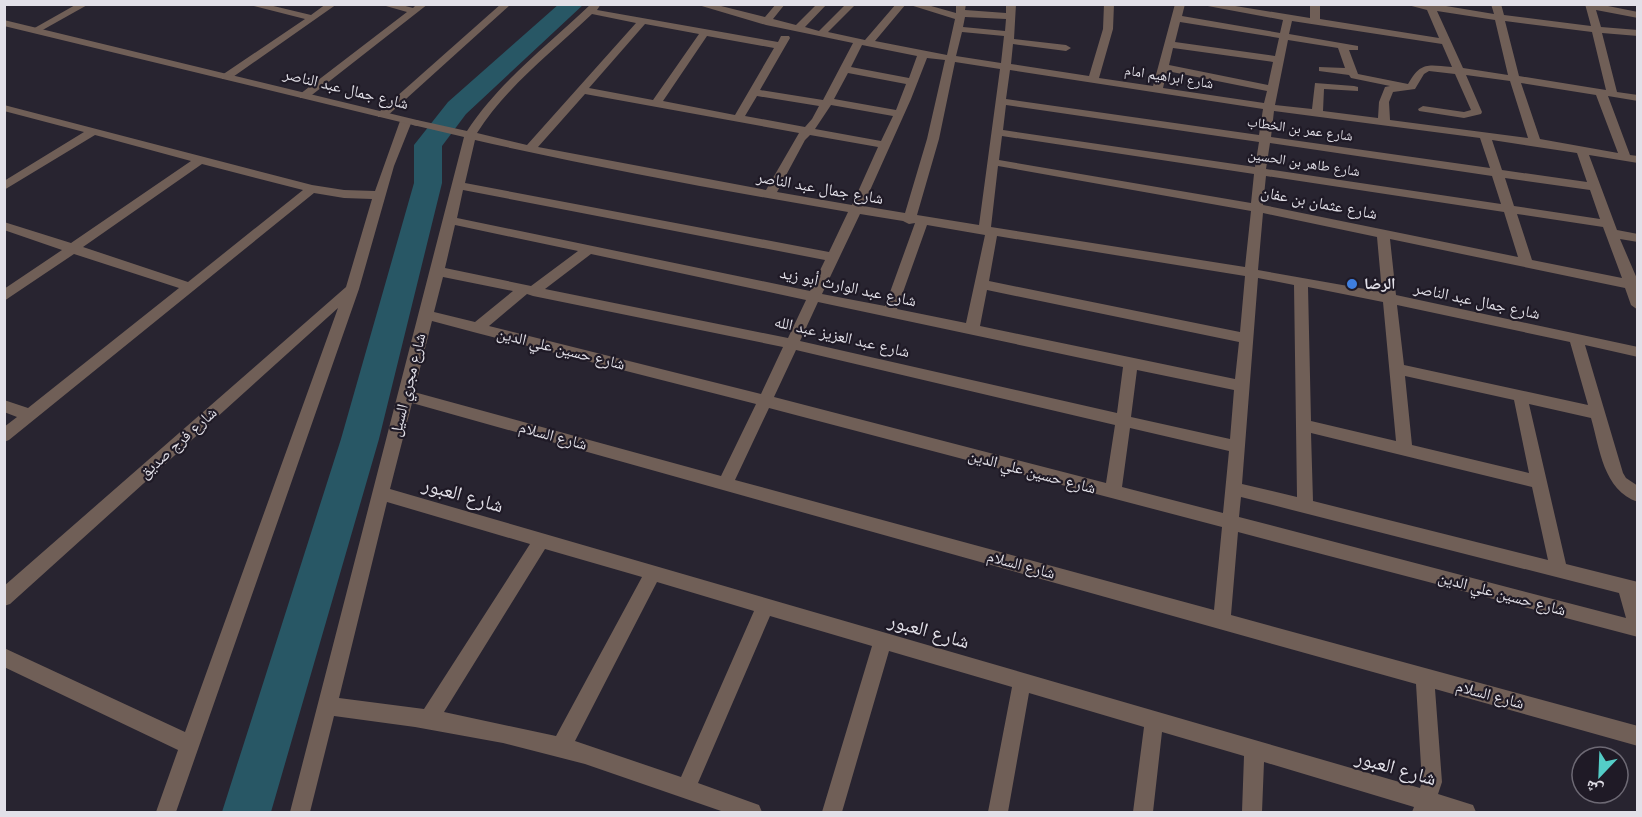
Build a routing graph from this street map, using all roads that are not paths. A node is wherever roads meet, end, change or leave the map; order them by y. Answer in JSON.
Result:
{"nodes":[{"id":1,"x":85,"y":4,"type":"edge"},
{"id":2,"x":250,"y":4,"type":"edge"},
{"id":3,"x":333,"y":4,"type":"edge"},
{"id":4,"x":383,"y":4,"type":"edge"},
{"id":5,"x":424,"y":4,"type":"edge"},
{"id":6,"x":507,"y":4,"type":"edge"},
{"id":7,"x":699,"y":4,"type":"edge"},
{"id":8,"x":781,"y":4,"type":"edge"},
{"id":9,"x":823,"y":4,"type":"edge"},
{"id":10,"x":852,"y":4,"type":"edge"},
{"id":11,"x":902,"y":4,"type":"edge"},
{"id":12,"x":911,"y":4,"type":"edge"},
{"id":13,"x":1109,"y":4,"type":"edge"},
{"id":14,"x":1201,"y":4,"type":"edge"},
{"id":15,"x":1315,"y":4,"type":"edge"},
{"id":16,"x":1407,"y":4,"type":"edge"},
{"id":17,"x":1496,"y":4,"type":"edge"},
{"id":18,"x":1590,"y":5,"type":"edge"},
{"id":19,"x":1430,"y":6,"type":"edge"},
{"id":20,"x":593,"y":8,"type":"edge"},
{"id":21,"x":1011,"y":10,"type":"edge"},
{"id":22,"x":415,"y":11,"type":"junction"},
{"id":23,"x":1178,"y":11,"type":"edge"},
{"id":24,"x":961,"y":12,"type":"edge"},
{"id":25,"x":1638,"y":15,"type":"edge"},
{"id":26,"x":1498,"y":17,"type":"junction"},
{"id":27,"x":313,"y":18,"type":"junction"},
{"id":28,"x":1288,"y":18,"type":"junction"},
{"id":29,"x":1238,"y":19,"type":"dead end"},
{"id":30,"x":643,"y":21,"type":"junction"},
{"id":31,"x":766,"y":22,"type":"junction"},
{"id":32,"x":1315,"y":22,"type":"junction"},
{"id":33,"x":4,"y":23,"type":"edge"},
{"id":34,"x":1332,"y":24,"type":"junction"},
{"id":35,"x":794,"y":28,"type":"junction"},
{"id":36,"x":958,"y":29,"type":"junction"},
{"id":37,"x":36,"y":30,"type":"junction"},
{"id":38,"x":1598,"y":30,"type":"junction"},
{"id":39,"x":705,"y":32,"type":"junction"},
{"id":40,"x":1638,"y":33,"type":"edge"},
{"id":41,"x":821,"y":34,"type":"junction"},
{"id":42,"x":1284,"y":36,"type":"junction"},
{"id":43,"x":1009,"y":38,"type":"junction"},
{"id":44,"x":1447,"y":42,"type":"junction"},
{"id":45,"x":863,"y":43,"type":"junction"},
{"id":46,"x":1168,"y":44,"type":"junction"},
{"id":47,"x":1330,"y":44,"type":"junction"},
{"id":48,"x":781,"y":46,"type":"junction"},
{"id":49,"x":1342,"y":46,"type":"junction"},
{"id":50,"x":1066,"y":48,"type":"dead end"},
{"id":51,"x":1354,"y":48,"type":"dead end"},
{"id":52,"x":922,"y":54,"type":"junction"},
{"id":53,"x":952,"y":58,"type":"junction"},
{"id":54,"x":1279,"y":60,"type":"junction"},
{"id":55,"x":1006,"y":66,"type":"junction"},
{"id":56,"x":1162,"y":67,"type":"junction"},
{"id":57,"x":844,"y":69,"type":"junction"},
{"id":58,"x":1323,"y":69,"type":"dead end"},
{"id":59,"x":1459,"y":70,"type":"junction"},
{"id":60,"x":1351,"y":72,"type":"junction"},
{"id":61,"x":226,"y":77,"type":"junction"},
{"id":62,"x":1514,"y":78,"type":"junction"},
{"id":63,"x":1093,"y":80,"type":"junction"},
{"id":64,"x":912,"y":82,"type":"junction"},
{"id":65,"x":1411,"y":87,"type":"junction"},
{"id":66,"x":1273,"y":89,"type":"junction"},
{"id":67,"x":1354,"y":89,"type":"dead end"},
{"id":68,"x":582,"y":90,"type":"junction"},
{"id":69,"x":1157,"y":90,"type":"junction"},
{"id":70,"x":754,"y":92,"type":"junction"},
{"id":71,"x":1607,"y":94,"type":"junction"},
{"id":72,"x":304,"y":96,"type":"junction"},
{"id":73,"x":1638,"y":98,"type":"edge"},
{"id":74,"x":1000,"y":101,"type":"junction"},
{"id":75,"x":656,"y":103,"type":"junction"},
{"id":76,"x":827,"y":103,"type":"junction"},
{"id":77,"x":1269,"y":107,"type":"junction"},
{"id":78,"x":6,"y":109,"type":"edge"},
{"id":79,"x":1423,"y":109,"type":"dead end"},
{"id":80,"x":1317,"y":113,"type":"junction"},
{"id":81,"x":899,"y":114,"type":"junction"},
{"id":82,"x":382,"y":115,"type":"junction"},
{"id":83,"x":739,"y":118,"type":"junction"},
{"id":84,"x":411,"y":122,"type":"junction"},
{"id":85,"x":1384,"y":122,"type":"junction"},
{"id":86,"x":808,"y":130,"type":"junction"},
{"id":87,"x":94,"y":131,"type":"junction"},
{"id":88,"x":996,"y":132,"type":"junction"},
{"id":89,"x":464,"y":135,"type":"junction"},
{"id":90,"x":1485,"y":135,"type":"junction"},
{"id":91,"x":1264,"y":139,"type":"junction"},
{"id":92,"x":1535,"y":142,"type":"junction"},
{"id":93,"x":885,"y":144,"type":"junction"},
{"id":94,"x":1581,"y":149,"type":"junction"},
{"id":95,"x":529,"y":150,"type":"junction"},
{"id":96,"x":1624,"y":157,"type":"junction"},
{"id":97,"x":200,"y":160,"type":"junction"},
{"id":98,"x":1638,"y":160,"type":"edge"},
{"id":99,"x":993,"y":162,"type":"junction"},
{"id":100,"x":1260,"y":172,"type":"junction"},
{"id":101,"x":1496,"y":172,"type":"junction"},
{"id":102,"x":457,"y":185,"type":"junction"},
{"id":103,"x":4,"y":186,"type":"edge"},
{"id":104,"x":1595,"y":187,"type":"junction"},
{"id":105,"x":312,"y":189,"type":"junction"},
{"id":106,"x":379,"y":195,"type":"junction"},
{"id":107,"x":769,"y":196,"type":"junction"},
{"id":108,"x":1257,"y":208,"type":"junction"},
{"id":109,"x":1508,"y":209,"type":"junction"},
{"id":110,"x":855,"y":211,"type":"junction"},
{"id":111,"x":449,"y":220,"type":"junction"},
{"id":112,"x":915,"y":221,"type":"junction"},
{"id":113,"x":4,"y":226,"type":"edge"},
{"id":114,"x":1610,"y":229,"type":"junction"},
{"id":115,"x":988,"y":232,"type":"junction"},
{"id":116,"x":1383,"y":232,"type":"junction"},
{"id":117,"x":1638,"y":238,"type":"edge"},
{"id":118,"x":74,"y":248,"type":"junction"},
{"id":119,"x":588,"y":250,"type":"junction"},
{"id":120,"x":834,"y":257,"type":"junction"},
{"id":121,"x":1526,"y":262,"type":"junction"},
{"id":122,"x":438,"y":271,"type":"junction"},
{"id":123,"x":1250,"y":273,"type":"junction"},
{"id":124,"x":1301,"y":282,"type":"junction"},
{"id":125,"x":981,"y":284,"type":"junction"},
{"id":126,"x":1634,"y":285,"type":"edge"},
{"id":127,"x":190,"y":287,"type":"junction"},
{"id":128,"x":352,"y":289,"type":"junction"},
{"id":129,"x":529,"y":290,"type":"junction"},
{"id":130,"x":4,"y":296,"type":"edge"},
{"id":131,"x":815,"y":297,"type":"junction"},
{"id":132,"x":1388,"y":299,"type":"junction"},
{"id":133,"x":1638,"y":305,"type":"edge"},
{"id":134,"x":889,"y":313,"type":"junction"},
{"id":135,"x":426,"y":315,"type":"junction"},
{"id":136,"x":477,"y":328,"type":"junction"},
{"id":137,"x":972,"y":330,"type":"junction"},
{"id":138,"x":1245,"y":338,"type":"junction"},
{"id":139,"x":1576,"y":338,"type":"junction"},
{"id":140,"x":793,"y":344,"type":"junction"},
{"id":141,"x":1638,"y":352,"type":"edge"},
{"id":142,"x":1131,"y":363,"type":"junction"},
{"id":143,"x":1396,"y":369,"type":"junction"},
{"id":144,"x":1241,"y":386,"type":"junction"},
{"id":145,"x":405,"y":395,"type":"junction"},
{"id":146,"x":1520,"y":396,"type":"junction"},
{"id":147,"x":766,"y":401,"type":"junction"},
{"id":148,"x":4,"y":406,"type":"edge"},
{"id":149,"x":1597,"y":413,"type":"junction"},
{"id":150,"x":30,"y":415,"type":"junction"},
{"id":151,"x":1123,"y":420,"type":"junction"},
{"id":152,"x":1304,"y":425,"type":"junction"},
{"id":153,"x":4,"y":436,"type":"edge"},
{"id":154,"x":1236,"y":447,"type":"junction"},
{"id":155,"x":1405,"y":449,"type":"junction"},
{"id":156,"x":1539,"y":482,"type":"junction"},
{"id":157,"x":725,"y":484,"type":"junction"},
{"id":158,"x":1232,"y":488,"type":"junction"},
{"id":159,"x":380,"y":493,"type":"junction"},
{"id":160,"x":1113,"y":494,"type":"junction"},
{"id":161,"x":1638,"y":495,"type":"edge"},
{"id":162,"x":1305,"y":506,"type":"junction"},
{"id":163,"x":1229,"y":524,"type":"junction"},
{"id":164,"x":541,"y":541,"type":"junction"},
{"id":165,"x":1559,"y":570,"type":"junction"},
{"id":166,"x":653,"y":573,"type":"junction"},
{"id":167,"x":1632,"y":589,"type":"edge"},
{"id":168,"x":4,"y":598,"type":"edge"},
{"id":169,"x":765,"y":606,"type":"junction"},
{"id":170,"x":1222,"y":621,"type":"junction"},
{"id":171,"x":1638,"y":628,"type":"edge"},
{"id":172,"x":883,"y":641,"type":"junction"},
{"id":173,"x":4,"y":657,"type":"edge"},
{"id":174,"x":1425,"y":677,"type":"junction"},
{"id":175,"x":1022,"y":682,"type":"junction"},
{"id":176,"x":326,"y":706,"type":"junction"},
{"id":177,"x":429,"y":718,"type":"junction"},
{"id":178,"x":1154,"y":720,"type":"junction"},
{"id":179,"x":1638,"y":735,"type":"edge"},
{"id":180,"x":190,"y":745,"type":"junction"},
{"id":181,"x":561,"y":747,"type":"junction"},
{"id":182,"x":1254,"y":750,"type":"junction"},
{"id":183,"x":686,"y":788,"type":"junction"},
{"id":184,"x":1423,"y":806,"type":"edge"},
{"id":185,"x":304,"y":811,"type":"edge"},
{"id":186,"x":741,"y":811,"type":"edge"},
{"id":187,"x":166,"y":813,"type":"edge"},
{"id":188,"x":832,"y":813,"type":"edge"},
{"id":189,"x":998,"y":813,"type":"edge"},
{"id":190,"x":1143,"y":813,"type":"edge"},
{"id":191,"x":1252,"y":813,"type":"edge"},
{"id":192,"x":1466,"y":813,"type":"edge"}],
"edges":[{"from":1,"to":37,"type":"street"},
{"from":2,"to":27,"type":"street"},
{"from":3,"to":27,"type":"street"},
{"from":4,"to":22,"type":"street"},
{"from":5,"to":22,"type":"street"},
{"from":6,"to":82,"type":"street"},
{"from":7,"to":31,"type":"street","name":"شارع ابراهيم امام"},
{"from":8,"to":31,"type":"street"},
{"from":9,"to":35,"type":"street"},
{"from":10,"to":41,"type":"street"},
{"from":11,"to":45,"type":"street"},
{"from":12,"to":24,"type":"street"},
{"from":13,"to":63,"type":"street"},
{"from":14,"to":28,"type":"street"},
{"from":15,"to":32,"type":"street"},
{"from":16,"to":19,"type":"street"},
{"from":17,"to":26,"type":"street"},
{"from":18,"to":25,"type":"street"},
{"from":18,"to":38,"type":"street"},
{"from":19,"to":26,"type":"street"},
{"from":19,"to":44,"type":"street"},
{"from":20,"to":30,"type":"street"},
{"from":20,"to":89,"type":"street","name":"شارع مجري السيل"},
{"from":21,"to":24,"type":"street"},
{"from":21,"to":43,"type":"street"},
{"from":22,"to":72,"type":"street"},
{"from":23,"to":29,"type":"street"},
{"from":23,"to":42,"type":"street"},
{"from":23,"to":46,"type":"street"},
{"from":24,"to":36,"type":"street"},
{"from":26,"to":38,"type":"street"},
{"from":26,"to":62,"type":"street"},
{"from":27,"to":61,"type":"street"},
{"from":28,"to":32,"type":"street"},
{"from":28,"to":42,"type":"street"},
{"from":30,"to":39,"type":"street"},
{"from":30,"to":68,"type":"street"},
{"from":31,"to":35,"type":"street","name":"شارع ابراهيم امام"},
{"from":32,"to":34,"type":"street"},
{"from":33,"to":37,"type":"street","name":"شارع جمال عبد الناصر"},
{"from":34,"to":44,"type":"street"},
{"from":34,"to":47,"type":"street"},
{"from":35,"to":41,"type":"street","name":"شارع ابراهيم امام"},
{"from":35,"to":48,"type":"street"},
{"from":36,"to":43,"type":"street"},
{"from":36,"to":53,"type":"street"},
{"from":37,"to":61,"type":"street","name":"شارع جمال عبد الناصر"},
{"from":38,"to":40,"type":"street"},
{"from":38,"to":71,"type":"street"},
{"from":39,"to":48,"type":"street"},
{"from":39,"to":75,"type":"street"},
{"from":41,"to":45,"type":"street","name":"شارع ابراهيم امام"},
{"from":42,"to":47,"type":"street"},
{"from":42,"to":54,"type":"street"},
{"from":43,"to":50,"type":"street"},
{"from":43,"to":55,"type":"street"},
{"from":44,"to":59,"type":"street"},
{"from":45,"to":52,"type":"street","name":"شارع ابراهيم امام"},
{"from":45,"to":57,"type":"street"},
{"from":46,"to":54,"type":"street"},
{"from":46,"to":56,"type":"street"},
{"from":47,"to":49,"type":"street"},
{"from":48,"to":70,"type":"street"},
{"from":49,"to":51,"type":"street"},
{"from":49,"to":60,"type":"street"},
{"from":52,"to":53,"type":"street","name":"شارع ابراهيم امام"},
{"from":52,"to":64,"type":"street"},
{"from":53,"to":55,"type":"street","name":"شارع ابراهيم امام"},
{"from":53,"to":112,"type":"street"},
{"from":54,"to":66,"type":"street"},
{"from":55,"to":63,"type":"street","name":"شارع ابراهيم امام"},
{"from":55,"to":74,"type":"street"},
{"from":56,"to":66,"type":"street"},
{"from":56,"to":69,"type":"street"},
{"from":57,"to":64,"type":"street"},
{"from":57,"to":76,"type":"street"},
{"from":58,"to":60,"type":"street"},
{"from":59,"to":62,"type":"street"},
{"from":59,"to":65,"type":"street"},
{"from":59,"to":79,"type":"street"},
{"from":60,"to":65,"type":"street"},
{"from":61,"to":72,"type":"street","name":"شارع جمال عبد الناصر"},
{"from":62,"to":71,"type":"street"},
{"from":62,"to":92,"type":"street"},
{"from":63,"to":69,"type":"street","name":"شارع ابراهيم امام"},
{"from":64,"to":81,"type":"street"},
{"from":65,"to":85,"type":"street"},
{"from":66,"to":77,"type":"street"},
{"from":67,"to":80,"type":"street"},
{"from":68,"to":75,"type":"street"},
{"from":68,"to":95,"type":"street"},
{"from":69,"to":77,"type":"street","name":"شارع ابراهيم امام"},
{"from":70,"to":76,"type":"street"},
{"from":70,"to":83,"type":"street"},
{"from":71,"to":73,"type":"street"},
{"from":71,"to":96,"type":"street"},
{"from":72,"to":82,"type":"street","name":"شارع جمال عبد الناصر"},
{"from":74,"to":88,"type":"street"},
{"from":74,"to":91,"type":"street","name":"شارع عمر بن الخطاب"},
{"from":75,"to":83,"type":"street"},
{"from":76,"to":81,"type":"street"},
{"from":76,"to":86,"type":"street"},
{"from":77,"to":80,"type":"street","name":"شارع ابراهيم امام"},
{"from":77,"to":91,"type":"street"},
{"from":78,"to":87,"type":"street"},
{"from":80,"to":85,"type":"street","name":"شارع ابراهيم امام"},
{"from":81,"to":93,"type":"street"},
{"from":82,"to":84,"type":"street","name":"شارع جمال عبد الناصر"},
{"from":83,"to":86,"type":"street"},
{"from":84,"to":89,"type":"street","name":"شارع جمال عبد الناصر"},
{"from":84,"to":106,"type":"street"},
{"from":85,"to":90,"type":"street","name":"شارع ابراهيم امام"},
{"from":86,"to":93,"type":"street"},
{"from":86,"to":107,"type":"street"},
{"from":87,"to":97,"type":"street"},
{"from":87,"to":103,"type":"street"},
{"from":88,"to":99,"type":"street"},
{"from":88,"to":100,"type":"street","name":"شارع طاهر بن الحسين"},
{"from":89,"to":95,"type":"street","name":"شارع جمال عبد الناصر"},
{"from":89,"to":102,"type":"street","name":"شارع مجري السيل"},
{"from":90,"to":92,"type":"street","name":"شارع ابراهيم امام"},
{"from":90,"to":101,"type":"street"},
{"from":91,"to":100,"type":"street"},
{"from":91,"to":101,"type":"street","name":"شارع عمر بن الخطاب"},
{"from":92,"to":94,"type":"street","name":"شارع ابراهيم امام"},
{"from":93,"to":110,"type":"street"},
{"from":94,"to":96,"type":"street","name":"شارع ابراهيم امام"},
{"from":94,"to":104,"type":"street"},
{"from":95,"to":107,"type":"street","name":"شارع جمال عبد الناصر"},
{"from":96,"to":98,"type":"street","name":"شارع ابراهيم امام"},
{"from":97,"to":105,"type":"street"},
{"from":97,"to":118,"type":"street"},
{"from":99,"to":108,"type":"street","name":"شارع عثمان بن عفان"},
{"from":99,"to":115,"type":"street"},
{"from":100,"to":108,"type":"street"},
{"from":100,"to":109,"type":"street","name":"شارع طاهر بن الحسين"},
{"from":101,"to":104,"type":"street","name":"شارع عمر بن الخطاب"},
{"from":101,"to":109,"type":"street"},
{"from":102,"to":111,"type":"street","name":"شارع مجري السيل"},
{"from":102,"to":120,"type":"street"},
{"from":104,"to":114,"type":"street"},
{"from":105,"to":106,"type":"street"},
{"from":105,"to":127,"type":"street"},
{"from":106,"to":128,"type":"street"},
{"from":107,"to":110,"type":"street","name":"شارع جمال عبد الناصر"},
{"from":108,"to":116,"type":"street","name":"شارع عثمان بن عفان"},
{"from":108,"to":123,"type":"street"},
{"from":109,"to":114,"type":"street","name":"شارع طاهر بن الحسين"},
{"from":109,"to":121,"type":"street"},
{"from":110,"to":112,"type":"street","name":"شارع جمال عبد الناصر"},
{"from":110,"to":120,"type":"street"},
{"from":111,"to":119,"type":"street","name":"شارع عبد الوارث أبو زيد"},
{"from":111,"to":122,"type":"street","name":"شارع مجري السيل"},
{"from":112,"to":115,"type":"street","name":"شارع جمال عبد الناصر"},
{"from":112,"to":134,"type":"street"},
{"from":113,"to":118,"type":"street"},
{"from":114,"to":117,"type":"street","name":"شارع طاهر بن الحسين"},
{"from":114,"to":126,"type":"street"},
{"from":115,"to":123,"type":"street","name":"شارع جمال عبد الناصر"},
{"from":115,"to":125,"type":"street"},
{"from":116,"to":121,"type":"street","name":"شارع عثمان بن عفان"},
{"from":116,"to":132,"type":"street"},
{"from":118,"to":127,"type":"street"},
{"from":118,"to":130,"type":"street"},
{"from":119,"to":129,"type":"street"},
{"from":119,"to":131,"type":"street","name":"شارع عبد الوارث أبو زيد"},
{"from":120,"to":131,"type":"street"},
{"from":121,"to":126,"type":"street","name":"شارع عثمان بن عفان"},
{"from":122,"to":129,"type":"street","name":"شارع عبد العزيز عبد الله"},
{"from":122,"to":135,"type":"street","name":"شارع مجري السيل"},
{"from":123,"to":124,"type":"street","name":"شارع جمال عبد الناصر"},
{"from":123,"to":138,"type":"street"},
{"from":124,"to":132,"type":"street","name":"شارع جمال عبد الناصر"},
{"from":124,"to":152,"type":"street"},
{"from":125,"to":137,"type":"street"},
{"from":125,"to":138,"type":"street"},
{"from":126,"to":133,"type":"street"},
{"from":127,"to":150,"type":"street"},
{"from":128,"to":168,"type":"street","name":"شارع فرج صديق"},
{"from":128,"to":180,"type":"street"},
{"from":129,"to":136,"type":"street"},
{"from":129,"to":140,"type":"street","name":"شارع عبد العزيز عبد الله"},
{"from":131,"to":134,"type":"street","name":"شارع عبد الوارث أبو زيد"},
{"from":131,"to":140,"type":"street"},
{"from":132,"to":139,"type":"street","name":"شارع جمال عبد الناصر"},
{"from":132,"to":143,"type":"street"},
{"from":134,"to":137,"type":"street","name":"شارع عبد الوارث أبو زيد"},
{"from":135,"to":136,"type":"street","name":"شارع حسين علي الدين"},
{"from":135,"to":145,"type":"street","name":"شارع مجري السيل"},
{"from":136,"to":147,"type":"street","name":"شارع حسين علي الدين"},
{"from":137,"to":142,"type":"street","name":"شارع عبد الوارث أبو زيد"},
{"from":138,"to":144,"type":"street"},
{"from":139,"to":141,"type":"street","name":"شارع جمال عبد الناصر"},
{"from":139,"to":149,"type":"street"},
{"from":140,"to":147,"type":"street"},
{"from":140,"to":151,"type":"street","name":"شارع عبد العزيز عبد الله"},
{"from":142,"to":144,"type":"street","name":"شارع عبد الوارث أبو زيد"},
{"from":142,"to":151,"type":"street"},
{"from":143,"to":146,"type":"street"},
{"from":143,"to":155,"type":"street"},
{"from":144,"to":154,"type":"street"},
{"from":145,"to":157,"type":"street","name":"شارع السلام"},
{"from":145,"to":159,"type":"street","name":"شارع مجري السيل"},
{"from":146,"to":149,"type":"street"},
{"from":146,"to":156,"type":"street"},
{"from":147,"to":157,"type":"street"},
{"from":147,"to":160,"type":"street","name":"شارع حسين علي الدين"},
{"from":148,"to":150,"type":"street"},
{"from":149,"to":161,"type":"street"},
{"from":150,"to":153,"type":"street"},
{"from":151,"to":154,"type":"street","name":"شارع عبد العزيز عبد الله"},
{"from":151,"to":160,"type":"street"},
{"from":152,"to":155,"type":"street"},
{"from":152,"to":162,"type":"street"},
{"from":154,"to":158,"type":"street"},
{"from":155,"to":156,"type":"street"},
{"from":156,"to":165,"type":"street"},
{"from":157,"to":170,"type":"street","name":"شارع السلام"},
{"from":158,"to":162,"type":"street"},
{"from":158,"to":163,"type":"street"},
{"from":159,"to":164,"type":"street","name":"شارع العبور"},
{"from":159,"to":176,"type":"street","name":"شارع مجري السيل"},
{"from":160,"to":163,"type":"street","name":"شارع حسين علي الدين"},
{"from":162,"to":165,"type":"street"},
{"from":163,"to":170,"type":"street"},
{"from":163,"to":171,"type":"street","name":"شارع حسين علي الدين"},
{"from":164,"to":166,"type":"street","name":"شارع العبور"},
{"from":164,"to":177,"type":"street"},
{"from":165,"to":167,"type":"street"},
{"from":166,"to":169,"type":"street","name":"شارع العبور"},
{"from":166,"to":181,"type":"street"},
{"from":167,"to":171,"type":"street"},
{"from":169,"to":172,"type":"street","name":"شارع العبور"},
{"from":169,"to":183,"type":"street"},
{"from":170,"to":174,"type":"street","name":"شارع السلام"},
{"from":172,"to":175,"type":"street","name":"شارع العبور"},
{"from":172,"to":188,"type":"street"},
{"from":173,"to":180,"type":"street"},
{"from":174,"to":179,"type":"street","name":"شارع السلام"},
{"from":174,"to":184,"type":"street"},
{"from":175,"to":178,"type":"street","name":"شارع العبور"},
{"from":175,"to":189,"type":"street"},
{"from":176,"to":177,"type":"street"},
{"from":176,"to":185,"type":"street","name":"شارع مجري السيل"},
{"from":177,"to":181,"type":"street"},
{"from":178,"to":182,"type":"street","name":"شارع العبور"},
{"from":178,"to":190,"type":"street"},
{"from":180,"to":187,"type":"street"},
{"from":181,"to":183,"type":"street"},
{"from":182,"to":184,"type":"street","name":"شارع العبور"},
{"from":182,"to":191,"type":"street"},
{"from":183,"to":186,"type":"street"},
{"from":184,"to":192,"type":"street","name":"شارع العبور"}]}
